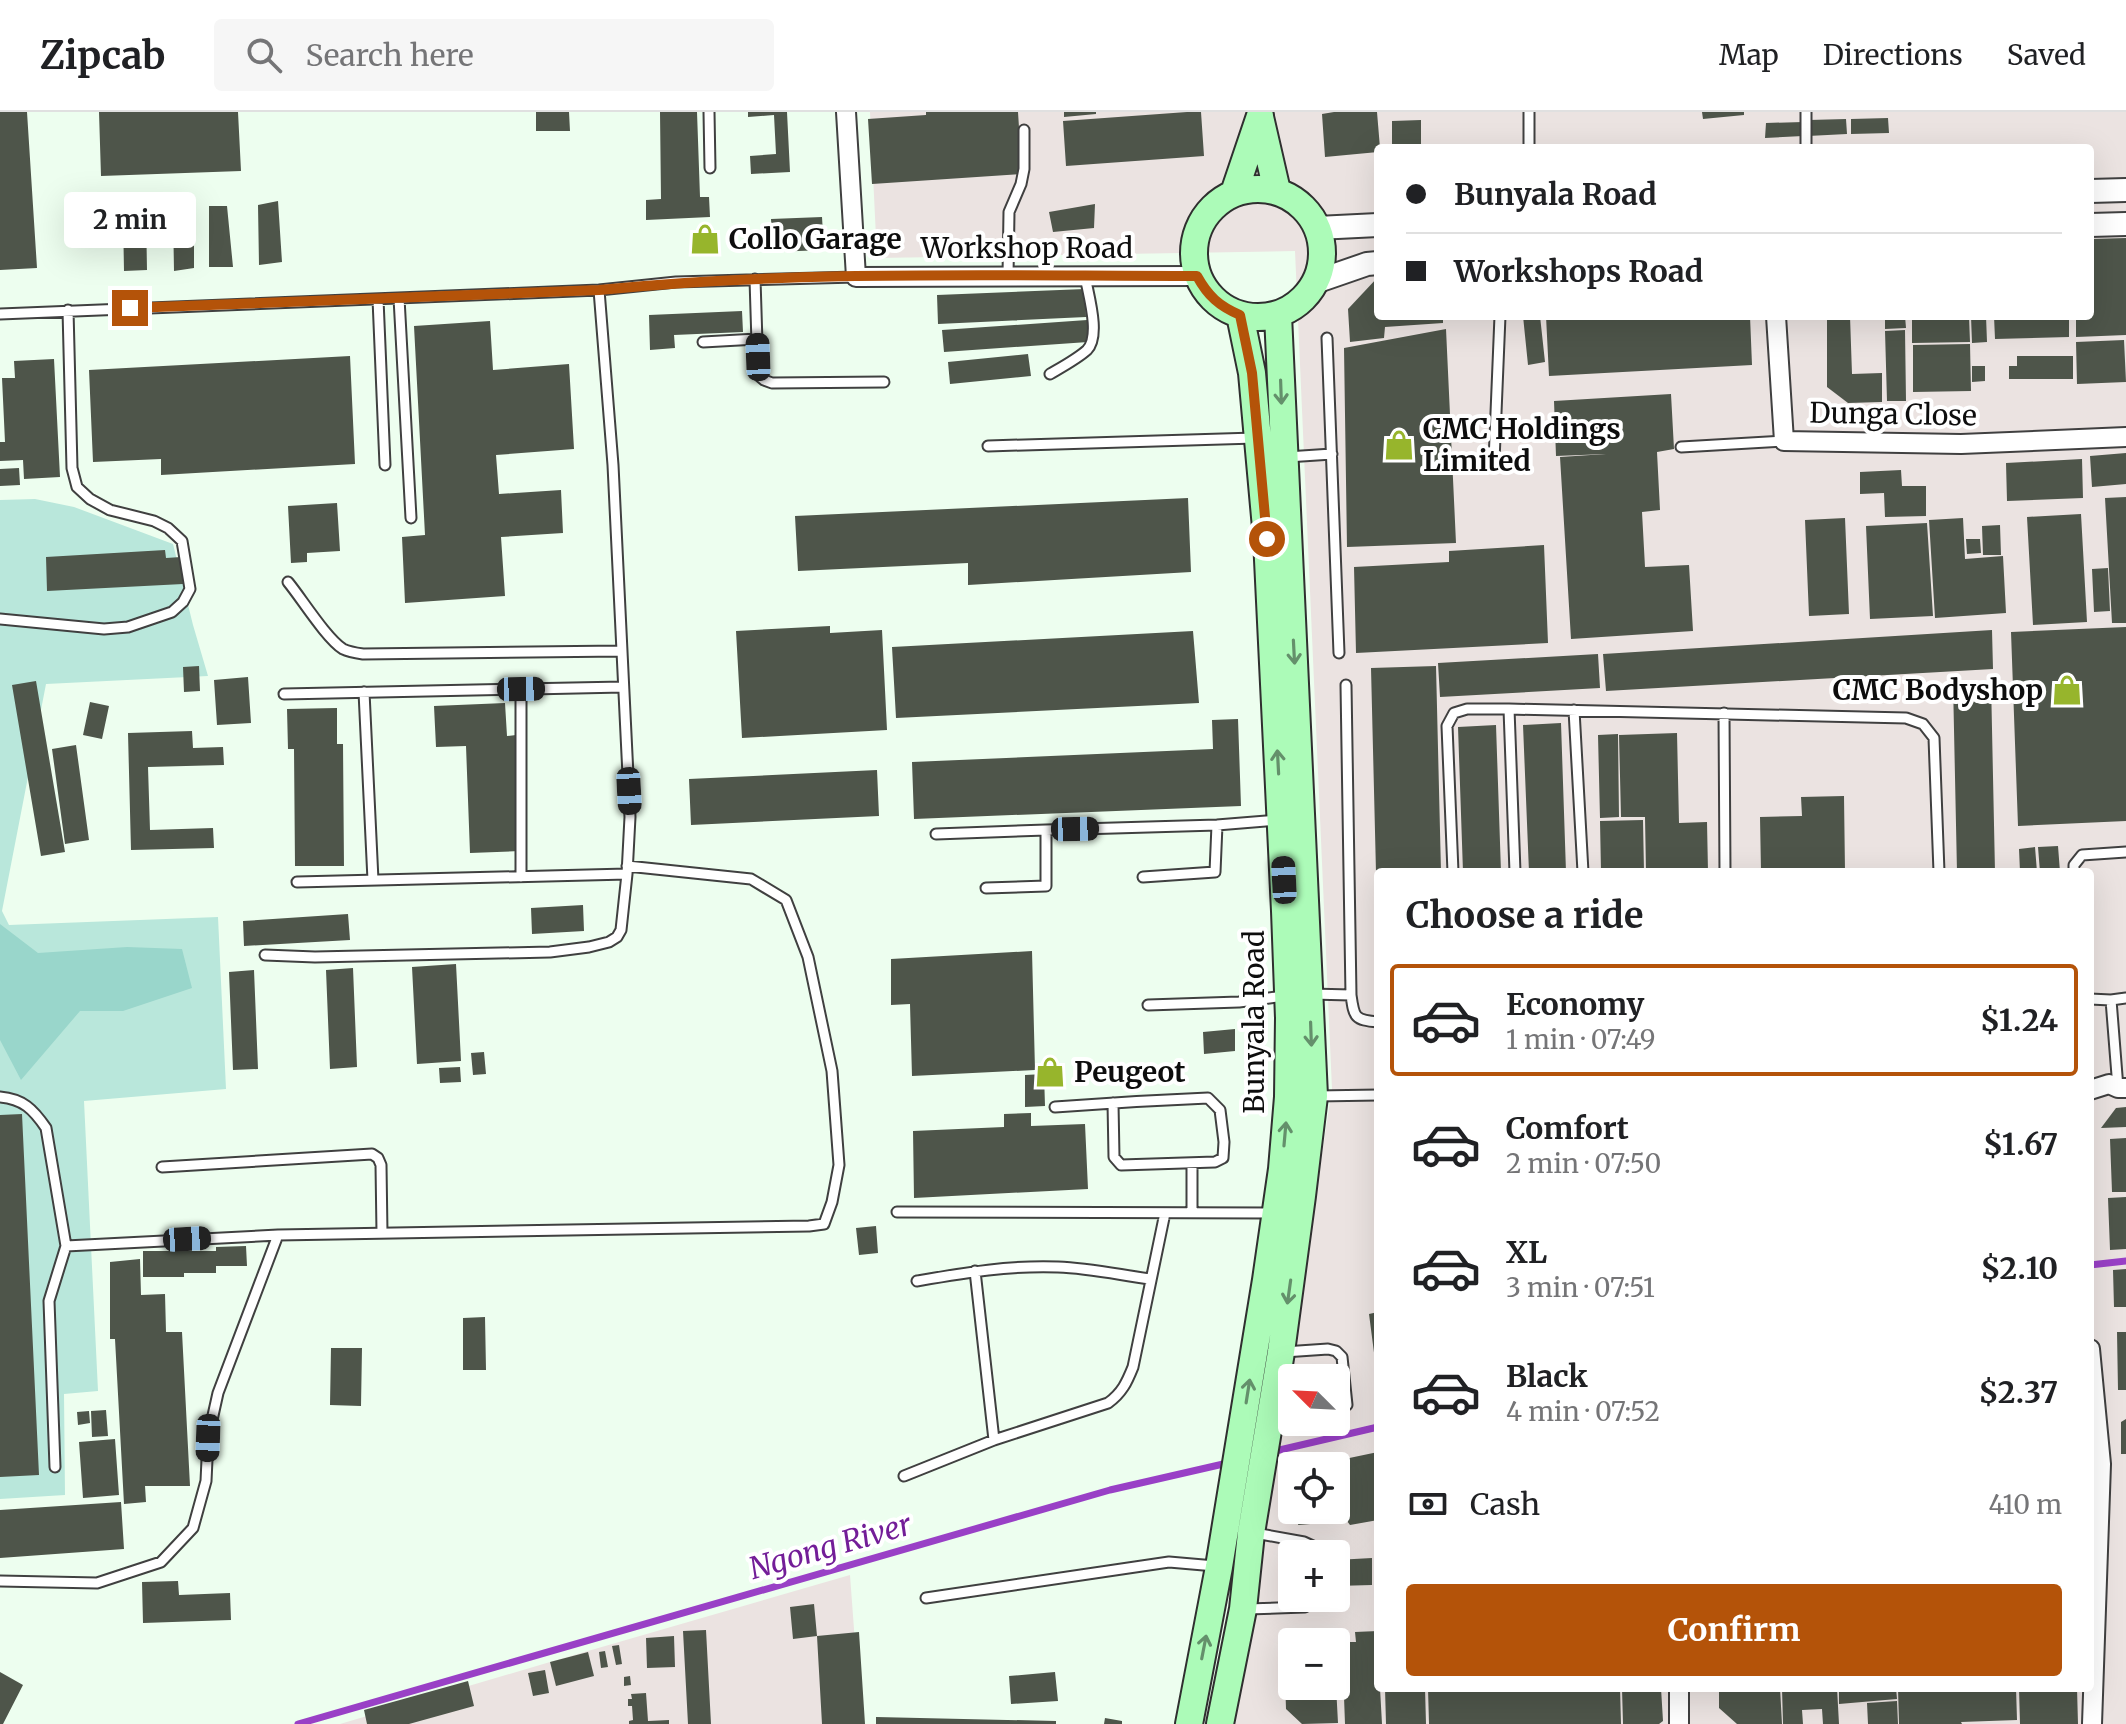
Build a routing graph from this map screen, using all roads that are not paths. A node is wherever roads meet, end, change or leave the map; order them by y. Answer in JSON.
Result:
{"nodes":[{"id":1,"x":709,"y":112,"type":"edge"},
{"id":2,"x":846,"y":112,"type":"edge"},
{"id":3,"x":1529,"y":112,"type":"edge"},
{"id":4,"x":1806,"y":112,"type":"edge"},
{"id":5,"x":1260,"y":114,"type":"edge"},
{"id":6,"x":1024,"y":130,"type":"dead end"},
{"id":7,"x":1529,"y":144,"type":"edge"},
{"id":8,"x":1806,"y":144,"type":"edge"},
{"id":9,"x":710,"y":168,"type":"dead end"},
{"id":10,"x":2126,"y":190,"type":"edge"},
{"id":11,"x":1277,"y":191,"type":"junction"},
{"id":12,"x":2094,"y":191,"type":"edge"},
{"id":13,"x":1234,"y":193,"type":"junction"},
{"id":14,"x":2126,"y":224,"type":"edge"},
{"id":15,"x":1374,"y":225,"type":"edge"},
{"id":16,"x":2094,"y":225,"type":"edge"},
{"id":17,"x":1317,"y":228,"type":"junction"},
{"id":18,"x":1374,"y":263,"type":"edge"},
{"id":19,"x":1008,"y":276,"type":"junction"},
{"id":20,"x":1085,"y":276,"type":"junction"},
{"id":21,"x":1197,"y":276,"type":"junction"},
{"id":22,"x":856,"y":277,"type":"junction"},
{"id":23,"x":755,"y":279,"type":"junction"},
{"id":24,"x":1315,"y":282,"type":"junction"},
{"id":25,"x":599,"y":290,"type":"junction"},
{"id":26,"x":399,"y":298,"type":"junction"},
{"id":27,"x":378,"y":299,"type":"junction"},
{"id":28,"x":68,"y":310,"type":"junction"},
{"id":29,"x":0,"y":314,"type":"edge"},
{"id":30,"x":1240,"y":315,"type":"junction"},
{"id":31,"x":1278,"y":315,"type":"junction"},
{"id":32,"x":1500,"y":320,"type":"edge"},
{"id":33,"x":1776,"y":320,"type":"edge"},
{"id":34,"x":1327,"y":338,"type":"dead end"},
{"id":35,"x":757,"y":339,"type":"junction"},
{"id":36,"x":703,"y":342,"type":"dead end"},
{"id":37,"x":1050,"y":374,"type":"dead end"},
{"id":38,"x":884,"y":382,"type":"dead end"},
{"id":39,"x":2126,"y":437,"type":"edge"},
{"id":40,"x":1258,"y":438,"type":"junction"},
{"id":41,"x":1784,"y":441,"type":"junction"},
{"id":42,"x":988,"y":446,"type":"dead end"},
{"id":43,"x":1681,"y":447,"type":"dead end"},
{"id":44,"x":1332,"y":454,"type":"junction"},
{"id":45,"x":1284,"y":457,"type":"junction"},
{"id":46,"x":1494,"y":461,"type":"dead end"},
{"id":47,"x":385,"y":465,"type":"dead end"},
{"id":48,"x":411,"y":518,"type":"dead end"},
{"id":49,"x":288,"y":582,"type":"dead end"},
{"id":50,"x":0,"y":619,"type":"edge"},
{"id":51,"x":621,"y":651,"type":"junction"},
{"id":52,"x":1339,"y":653,"type":"dead end"},
{"id":53,"x":1346,"y":685,"type":"dead end"},
{"id":54,"x":623,"y":687,"type":"junction"},
{"id":55,"x":521,"y":689,"type":"junction"},
{"id":56,"x":364,"y":692,"type":"junction"},
{"id":57,"x":284,"y":694,"type":"dead end"},
{"id":58,"x":1509,"y":709,"type":"junction"},
{"id":59,"x":1574,"y":710,"type":"junction"},
{"id":60,"x":1724,"y":713,"type":"junction"},
{"id":61,"x":1291,"y":820,"type":"junction"},
{"id":62,"x":1217,"y":825,"type":"junction"},
{"id":63,"x":1046,"y":830,"type":"junction"},
{"id":64,"x":936,"y":834,"type":"dead end"},
{"id":65,"x":2126,"y":852,"type":"edge"},
{"id":66,"x":1453,"y":868,"type":"edge"},
{"id":67,"x":1515,"y":868,"type":"edge"},
{"id":68,"x":1583,"y":868,"type":"edge"},
{"id":69,"x":1725,"y":868,"type":"edge"},
{"id":70,"x":1939,"y":868,"type":"edge"},
{"id":71,"x":2074,"y":868,"type":"edge"},
{"id":72,"x":627,"y":870,"type":"junction"},
{"id":73,"x":521,"y":877,"type":"junction"},
{"id":74,"x":1143,"y":877,"type":"dead end"},
{"id":75,"x":373,"y":880,"type":"junction"},
{"id":76,"x":297,"y":882,"type":"dead end"},
{"id":77,"x":986,"y":888,"type":"dead end"},
{"id":78,"x":265,"y":955,"type":"dead end"},
{"id":79,"x":1299,"y":994,"type":"junction"},
{"id":80,"x":1351,"y":995,"type":"junction"},
{"id":81,"x":2126,"y":998,"type":"edge"},
{"id":82,"x":2094,"y":999,"type":"edge"},
{"id":83,"x":2111,"y":1000,"type":"junction"},
{"id":84,"x":1148,"y":1005,"type":"dead end"},
{"id":85,"x":1374,"y":1021,"type":"edge"},
{"id":86,"x":2118,"y":1086,"type":"edge"},
{"id":87,"x":2094,"y":1089,"type":"edge"},
{"id":88,"x":1374,"y":1095,"type":"edge"},
{"id":89,"x":1301,"y":1096,"type":"junction"},
{"id":90,"x":0,"y":1097,"type":"edge"},
{"id":91,"x":1113,"y":1103,"type":"junction"},
{"id":92,"x":1055,"y":1107,"type":"dead end"},
{"id":93,"x":1192,"y":1164,"type":"junction"},
{"id":94,"x":162,"y":1167,"type":"dead end"},
{"id":95,"x":897,"y":1212,"type":"dead end"},
{"id":96,"x":1165,"y":1213,"type":"junction"},
{"id":97,"x":1192,"y":1213,"type":"junction"},
{"id":98,"x":1276,"y":1213,"type":"junction"},
{"id":99,"x":382,"y":1233,"type":"junction"},
{"id":100,"x":278,"y":1235,"type":"junction"},
{"id":101,"x":66,"y":1246,"type":"junction"},
{"id":102,"x":975,"y":1271,"type":"junction"},
{"id":103,"x":1150,"y":1279,"type":"junction"},
{"id":104,"x":917,"y":1281,"type":"dead end"},
{"id":105,"x":1281,"y":1352,"type":"junction"},
{"id":106,"x":1343,"y":1364,"type":"edge"},
{"id":107,"x":994,"y":1440,"type":"junction"},
{"id":108,"x":2094,"y":1442,"type":"edge"},
{"id":109,"x":2095,"y":1465,"type":"edge"},
{"id":110,"x":55,"y":1467,"type":"dead end"},
{"id":111,"x":904,"y":1476,"type":"dead end"},
{"id":112,"x":1251,"y":1533,"type":"junction"},
{"id":113,"x":1292,"y":1540,"type":"edge"},
{"id":114,"x":2094,"y":1551,"type":"edge"},
{"id":115,"x":1219,"y":1567,"type":"junction"},
{"id":116,"x":0,"y":1581,"type":"edge"},
{"id":117,"x":926,"y":1598,"type":"dead end"},
{"id":118,"x":1278,"y":1608,"type":"edge"},
{"id":119,"x":1243,"y":1609,"type":"junction"},
{"id":120,"x":1679,"y":1692,"type":"edge"},
{"id":121,"x":2092,"y":1692,"type":"edge"},
{"id":122,"x":1189,"y":1724,"type":"edge"},
{"id":123,"x":1220,"y":1724,"type":"edge"},
{"id":124,"x":1679,"y":1724,"type":"edge"},
{"id":125,"x":2092,"y":1724,"type":"edge"}],
"edges":[{"from":1,"to":9,"type":"lane"},
{"from":2,"to":22,"type":"street"},
{"from":3,"to":7,"type":"lane"},
{"from":4,"to":8,"type":"lane"},
{"from":5,"to":11,"type":"main road"},
{"from":5,"to":13,"type":"main road"},
{"from":6,"to":19,"type":"lane"},
{"from":10,"to":12,"type":"street"},
{"from":11,"to":13,"type":"main road"},
{"from":11,"to":17,"type":"main road"},
{"from":13,"to":21,"type":"main road"},
{"from":14,"to":16,"type":"street"},
{"from":15,"to":17,"type":"street"},
{"from":17,"to":24,"type":"main road"},
{"from":18,"to":24,"type":"street"},
{"from":19,"to":20,"type":"street","name":"Workshop Road"},
{"from":19,"to":22,"type":"street","name":"Workshop Road"},
{"from":20,"to":21,"type":"street","name":"Workshop Road"},
{"from":20,"to":37,"type":"lane"},
{"from":21,"to":30,"type":"main road"},
{"from":22,"to":23,"type":"lane"},
{"from":23,"to":25,"type":"lane"},
{"from":23,"to":35,"type":"lane"},
{"from":24,"to":31,"type":"main road"},
{"from":25,"to":26,"type":"lane"},
{"from":25,"to":51,"type":"lane"},
{"from":26,"to":27,"type":"lane"},
{"from":26,"to":48,"type":"lane"},
{"from":27,"to":28,"type":"lane"},
{"from":27,"to":47,"type":"lane"},
{"from":28,"to":29,"type":"lane"},
{"from":28,"to":50,"type":"lane"},
{"from":30,"to":31,"type":"main road"},
{"from":30,"to":40,"type":"main road","name":"Bunyala Road"},
{"from":31,"to":45,"type":"main road","name":"Bunyala Road","one_way":true},
{"from":32,"to":46,"type":"lane"},
{"from":33,"to":41,"type":"street","name":"Dunga Close"},
{"from":34,"to":44,"type":"lane"},
{"from":35,"to":36,"type":"lane"},
{"from":35,"to":38,"type":"lane"},
{"from":39,"to":41,"type":"street","name":"Dunga Close"},
{"from":40,"to":42,"type":"lane"},
{"from":61,"to":40,"type":"main road","name":"Bunyala Road","one_way":true},
{"from":41,"to":43,"type":"lane"},
{"from":44,"to":45,"type":"lane"},
{"from":44,"to":52,"type":"lane"},
{"from":45,"to":61,"type":"main road","name":"Bunyala Road","one_way":true},
{"from":49,"to":51,"type":"lane"},
{"from":51,"to":54,"type":"lane"},
{"from":53,"to":80,"type":"lane"},
{"from":54,"to":55,"type":"lane"},
{"from":54,"to":72,"type":"lane"},
{"from":55,"to":56,"type":"lane"},
{"from":55,"to":73,"type":"lane"},
{"from":56,"to":57,"type":"lane"},
{"from":56,"to":75,"type":"lane"},
{"from":58,"to":59,"type":"lane"},
{"from":58,"to":66,"type":"lane"},
{"from":58,"to":67,"type":"lane"},
{"from":59,"to":60,"type":"lane"},
{"from":59,"to":68,"type":"lane"},
{"from":60,"to":69,"type":"lane"},
{"from":60,"to":70,"type":"lane"},
{"from":61,"to":62,"type":"lane"},
{"from":61,"to":79,"type":"main road","name":"Bunyala Road"},
{"from":62,"to":63,"type":"lane"},
{"from":62,"to":74,"type":"lane"},
{"from":63,"to":64,"type":"lane"},
{"from":63,"to":77,"type":"lane"},
{"from":65,"to":71,"type":"lane"},
{"from":72,"to":73,"type":"lane"},
{"from":72,"to":78,"type":"lane"},
{"from":72,"to":99,"type":"lane"},
{"from":73,"to":75,"type":"lane"},
{"from":75,"to":76,"type":"lane"},
{"from":79,"to":80,"type":"lane"},
{"from":79,"to":84,"type":"lane"},
{"from":79,"to":89,"type":"main road","name":"Bunyala Road"},
{"from":80,"to":85,"type":"lane"},
{"from":81,"to":83,"type":"lane"},
{"from":82,"to":83,"type":"lane"},
{"from":83,"to":86,"type":"lane"},
{"from":86,"to":87,"type":"street"},
{"from":88,"to":89,"type":"lane"},
{"from":98,"to":89,"type":"main road","name":"Bunyala Road","one_way":true},
{"from":89,"to":105,"type":"main road","name":"Bunyala Road","one_way":true},
{"from":90,"to":101,"type":"lane"},
{"from":91,"to":92,"type":"lane"},
{"from":91,"to":93,"type":"lane"},
{"from":91,"to":93,"type":"lane"},
{"from":93,"to":97,"type":"lane"},
{"from":94,"to":99,"type":"lane"},
{"from":95,"to":96,"type":"lane"},
{"from":96,"to":97,"type":"lane"},
{"from":96,"to":103,"type":"lane"},
{"from":97,"to":98,"type":"lane"},
{"from":115,"to":98,"type":"main road","name":"Bunyala Road","one_way":true},
{"from":99,"to":100,"type":"lane"},
{"from":100,"to":101,"type":"lane"},
{"from":100,"to":116,"type":"lane"},
{"from":101,"to":110,"type":"lane"},
{"from":102,"to":103,"type":"lane"},
{"from":102,"to":104,"type":"lane"},
{"from":102,"to":107,"type":"lane"},
{"from":103,"to":107,"type":"lane"},
{"from":105,"to":106,"type":"lane"},
{"from":105,"to":112,"type":"main road","name":"Bunyala Road"},
{"from":107,"to":111,"type":"lane"},
{"from":108,"to":109,"type":"street"},
{"from":109,"to":114,"type":"street"},
{"from":112,"to":113,"type":"lane"},
{"from":112,"to":119,"type":"main road","name":"Bunyala Road"},
{"from":115,"to":117,"type":"lane"},
{"from":122,"to":115,"type":"main road","name":"Bunyala Road","one_way":true},
{"from":118,"to":119,"type":"lane"},
{"from":119,"to":123,"type":"main road","name":"Bunyala Road"},
{"from":120,"to":124,"type":"street"},
{"from":121,"to":125,"type":"street"}]}
